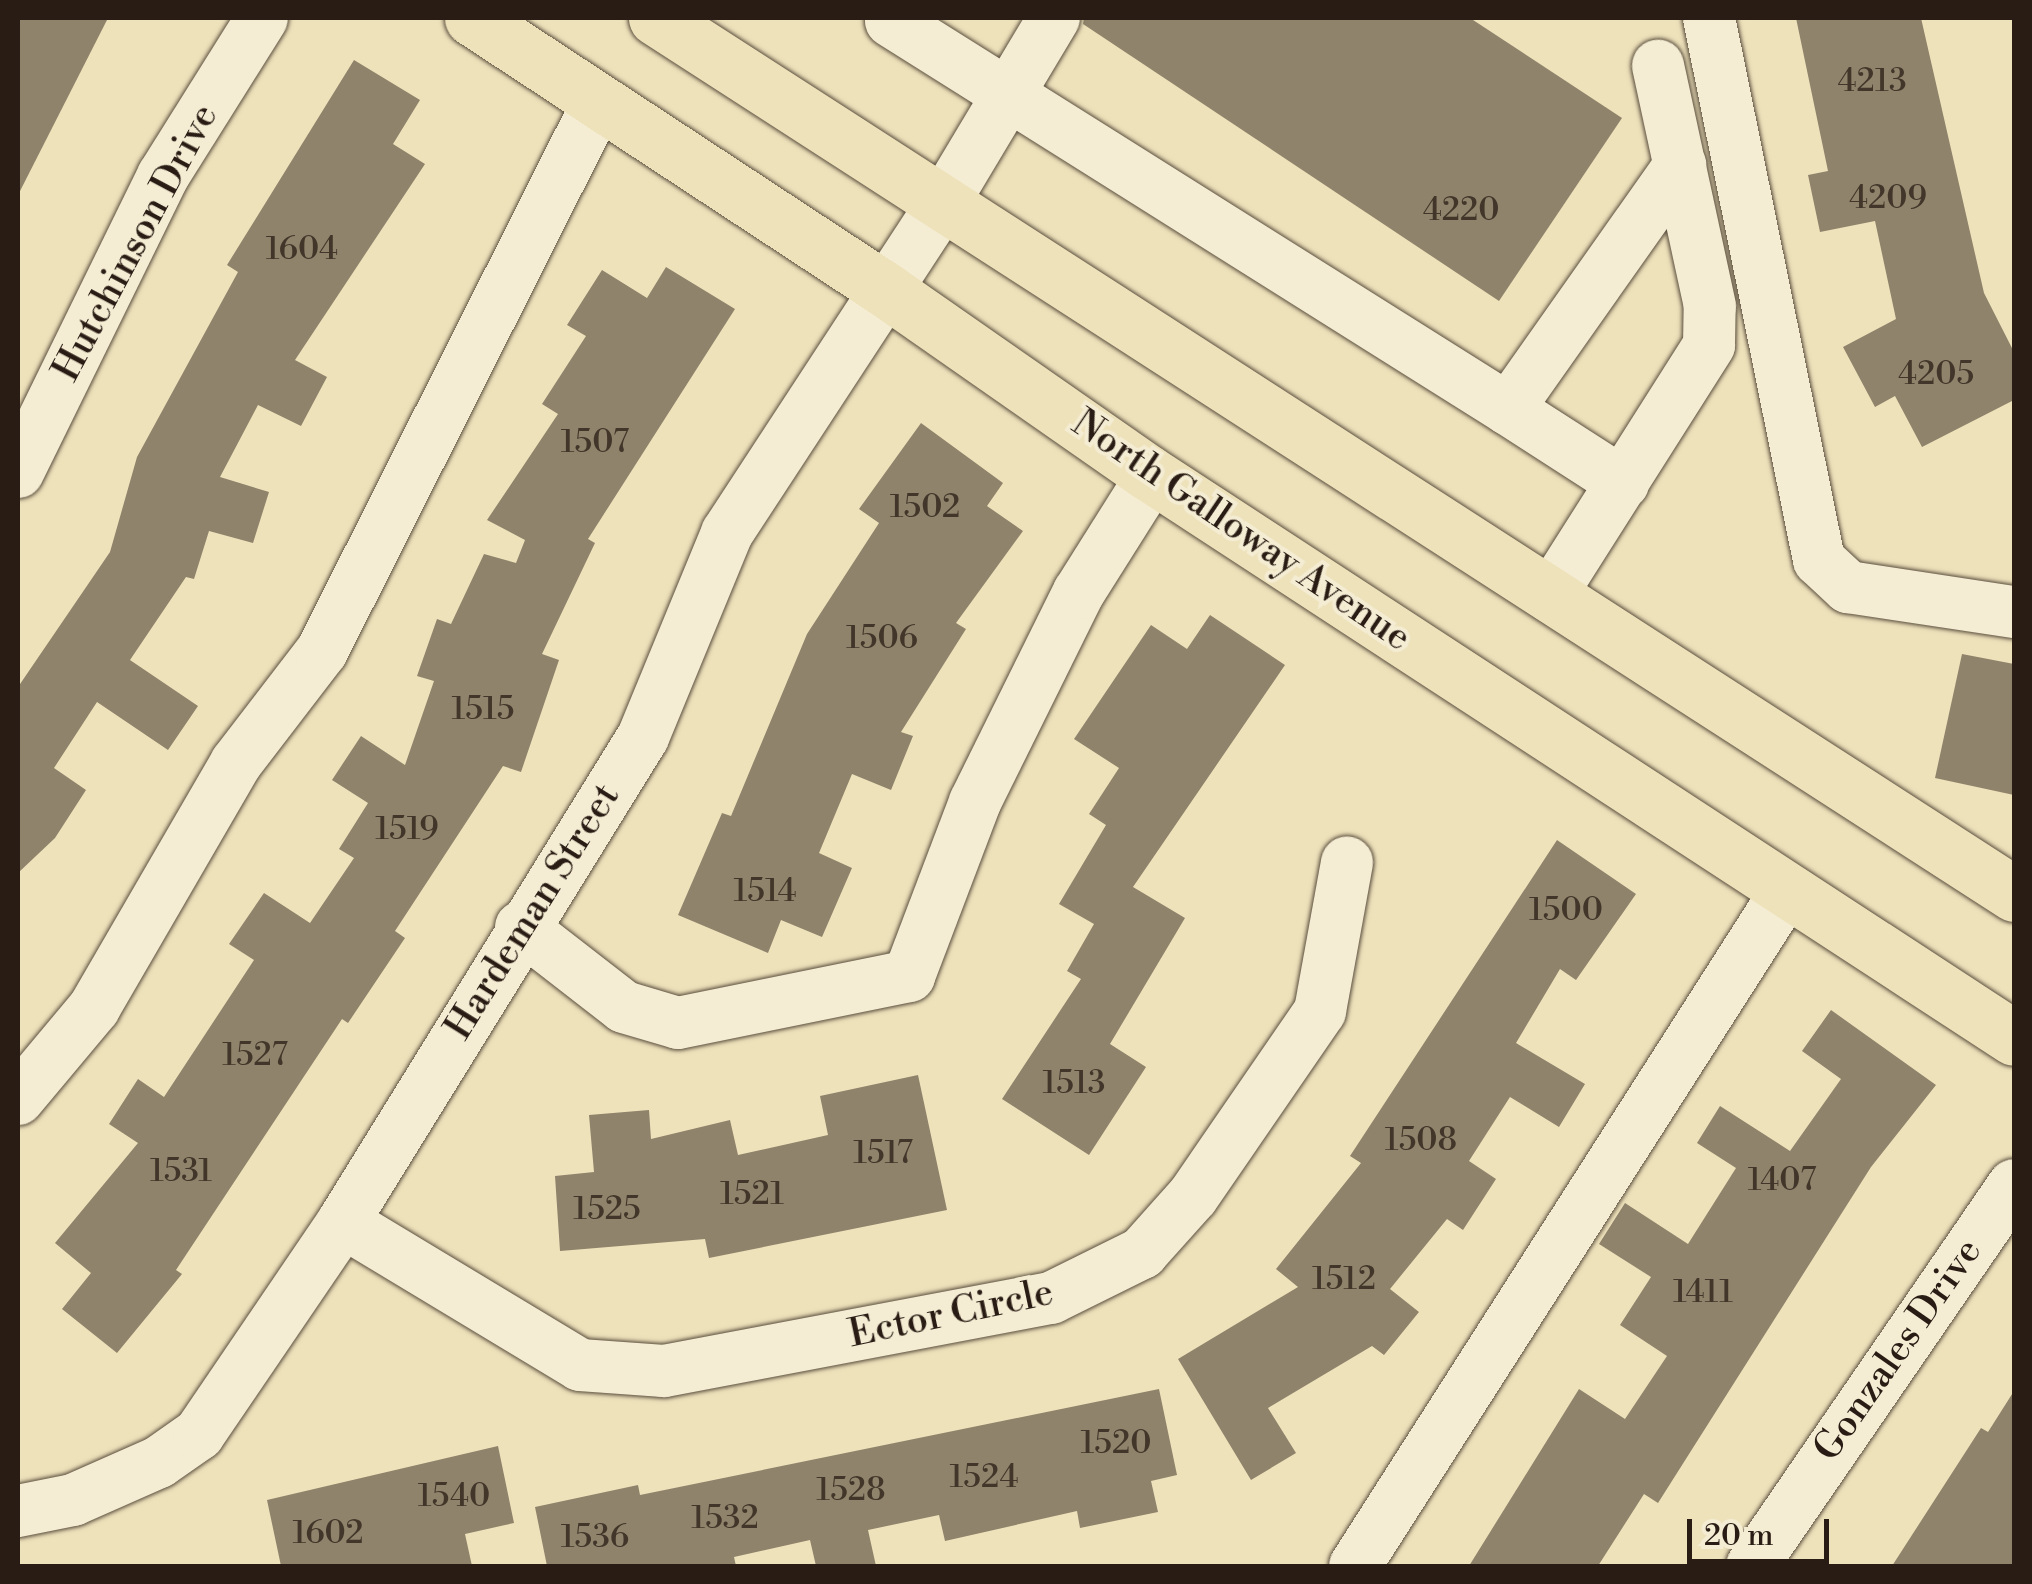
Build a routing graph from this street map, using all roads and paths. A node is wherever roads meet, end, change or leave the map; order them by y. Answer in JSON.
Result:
{"nodes":[{"id":1,"x":262,"y":18,"type":"edge"},
{"id":2,"x":472,"y":18,"type":"edge"},
{"id":3,"x":656,"y":18,"type":"edge"},
{"id":4,"x":1054,"y":18,"type":"edge"},
{"id":5,"x":1709,"y":18,"type":"edge"},
{"id":6,"x":891,"y":21,"type":"dead end"},
{"id":7,"x":1658,"y":66,"type":"dead end"},
{"id":8,"x":1006,"y":96,"type":"junction"},
{"id":9,"x":599,"y":101,"type":"junction"},
{"id":10,"x":1680,"y":165,"type":"junction"},
{"id":11,"x":942,"y":205,"type":"junction"},
{"id":12,"x":886,"y":290,"type":"junction"},
{"id":13,"x":1508,"y":409,"type":"junction"},
{"id":14,"x":18,"y":472,"type":"edge"},
{"id":15,"x":1152,"y":476,"type":"junction"},
{"id":16,"x":1623,"y":482,"type":"junction"},
{"id":17,"x":1550,"y":596,"type":"junction"},
{"id":18,"x":2014,"y":612,"type":"edge"},
{"id":19,"x":1347,"y":862,"type":"dead end"},
{"id":20,"x":1787,"y":890,"type":"junction"},
{"id":21,"x":2014,"y":894,"type":"edge"},
{"id":22,"x":521,"y":928,"type":"junction"},
{"id":23,"x":2014,"y":1038,"type":"edge"},
{"id":24,"x":18,"y":1099,"type":"edge"},
{"id":25,"x":2014,"y":1185,"type":"edge"},
{"id":26,"x":343,"y":1222,"type":"junction"},
{"id":27,"x":18,"y":1511,"type":"edge"},
{"id":28,"x":1355,"y":1566,"type":"edge"},
{"id":29,"x":1752,"y":1566,"type":"edge"}],
"edges":[{"from":1,"to":14,"type":"street","name":"Hutchinson Drive"},
{"from":2,"to":9,"type":"main road","name":"North Galloway Avenue"},
{"from":3,"to":11,"type":"main road"},
{"from":4,"to":8,"type":"street","name":"Hardeman Street"},
{"from":5,"to":18,"type":"street"},
{"from":6,"to":8,"type":"street"},
{"from":7,"to":10,"type":"street"},
{"from":8,"to":11,"type":"street","name":"Hardeman Street"},
{"from":8,"to":13,"type":"street"},
{"from":9,"to":12,"type":"main road","name":"North Galloway Avenue"},
{"from":9,"to":24,"type":"street"},
{"from":10,"to":13,"type":"street"},
{"from":10,"to":16,"type":"street"},
{"from":11,"to":12,"type":"street","name":"Hardeman Street"},
{"from":11,"to":17,"type":"main road"},
{"from":12,"to":15,"type":"main road","name":"North Galloway Avenue"},
{"from":12,"to":22,"type":"street","name":"Hardeman Street"},
{"from":13,"to":16,"type":"street"},
{"from":15,"to":20,"type":"main road","name":"North Galloway Avenue"},
{"from":15,"to":22,"type":"street"},
{"from":16,"to":17,"type":"street"},
{"from":17,"to":21,"type":"main road"},
{"from":19,"to":26,"type":"street","name":"Ector Circle"},
{"from":20,"to":23,"type":"main road","name":"North Galloway Avenue"},
{"from":20,"to":28,"type":"street"},
{"from":22,"to":26,"type":"street","name":"Hardeman Street"},
{"from":25,"to":29,"type":"street","name":"Gonzales Drive"},
{"from":26,"to":27,"type":"street","name":"Hardeman Street"}]}
